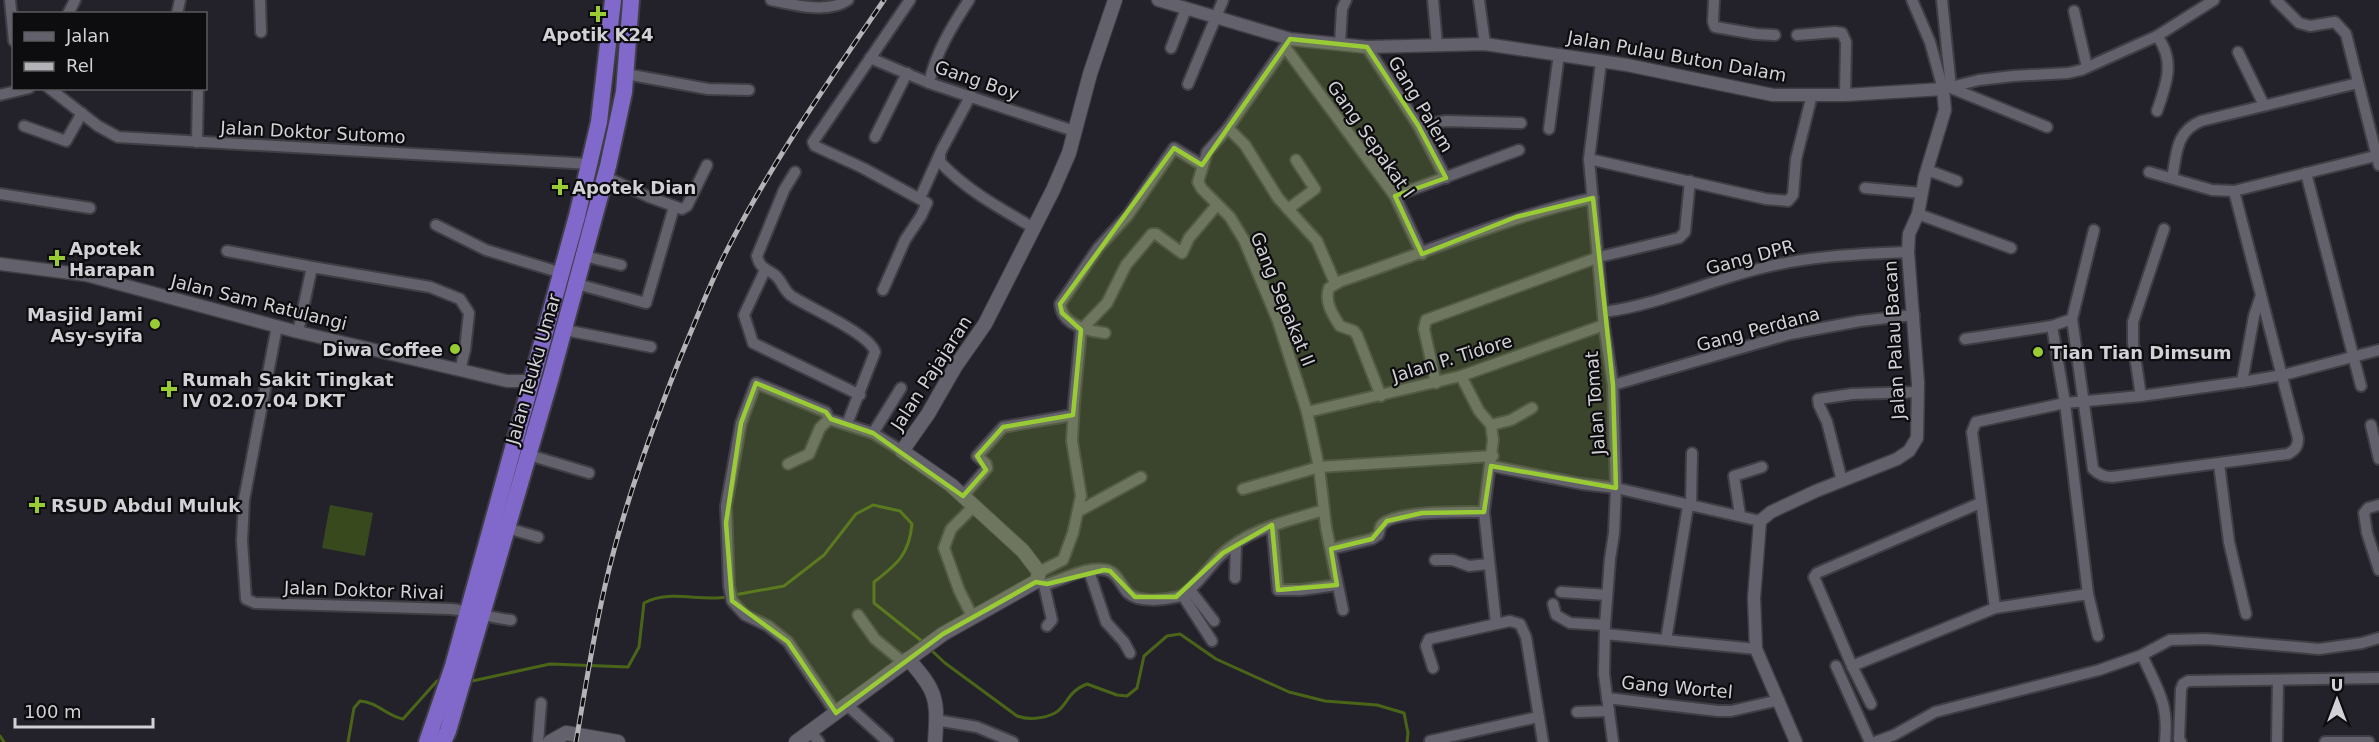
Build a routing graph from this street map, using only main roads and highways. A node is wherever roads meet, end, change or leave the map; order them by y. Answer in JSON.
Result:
{"nodes":[{"id":1,"x":613,"y":0,"type":"edge"},
{"id":2,"x":631,"y":0,"type":"edge"},
{"id":3,"x":1115,"y":0,"type":"edge"},
{"id":4,"x":528,"y":397,"type":"junction"},
{"id":5,"x":540,"y":417,"type":"junction"},
{"id":6,"x":521,"y":461,"type":"junction"},
{"id":7,"x":475,"y":613,"type":"junction"},
{"id":8,"x":906,"y":661,"type":"junction"},
{"id":9,"x":815,"y":737,"type":"edge"},
{"id":10,"x":558,"y":740,"type":"edge"},
{"id":11,"x":612,"y":741,"type":"edge"},
{"id":12,"x":427,"y":742,"type":"edge"},
{"id":13,"x":443,"y":742,"type":"edge"},
{"id":14,"x":796,"y":742,"type":"edge"},
{"id":15,"x":934,"y":742,"type":"edge"}],
"edges":[{"from":1,"to":4,"type":"highway","name":"Jalan Teuku Umar"},
{"from":2,"to":5,"type":"highway","name":"Jalan Teuku Umar"},
{"from":3,"to":8,"type":"main road","name":"Jalan Pajajaran"},
{"from":4,"to":5,"type":"highway"},
{"from":4,"to":6,"type":"highway","name":"Jalan Teuku Umar"},
{"from":5,"to":6,"type":"highway","name":"Jalan Teuku Umar"},
{"from":6,"to":7,"type":"highway","name":"Jalan Teuku Umar"},
{"from":6,"to":7,"type":"highway","name":"Jalan Teuku Umar"},
{"from":7,"to":12,"type":"highway","name":"Jalan Teuku Umar"},
{"from":7,"to":13,"type":"highway","name":"Jalan Teuku Umar"},
{"from":8,"to":9,"type":"main road"},
{"from":8,"to":15,"type":"main road"},
{"from":9,"to":14,"type":"main road"},
{"from":10,"to":11,"type":"main road"}]}
